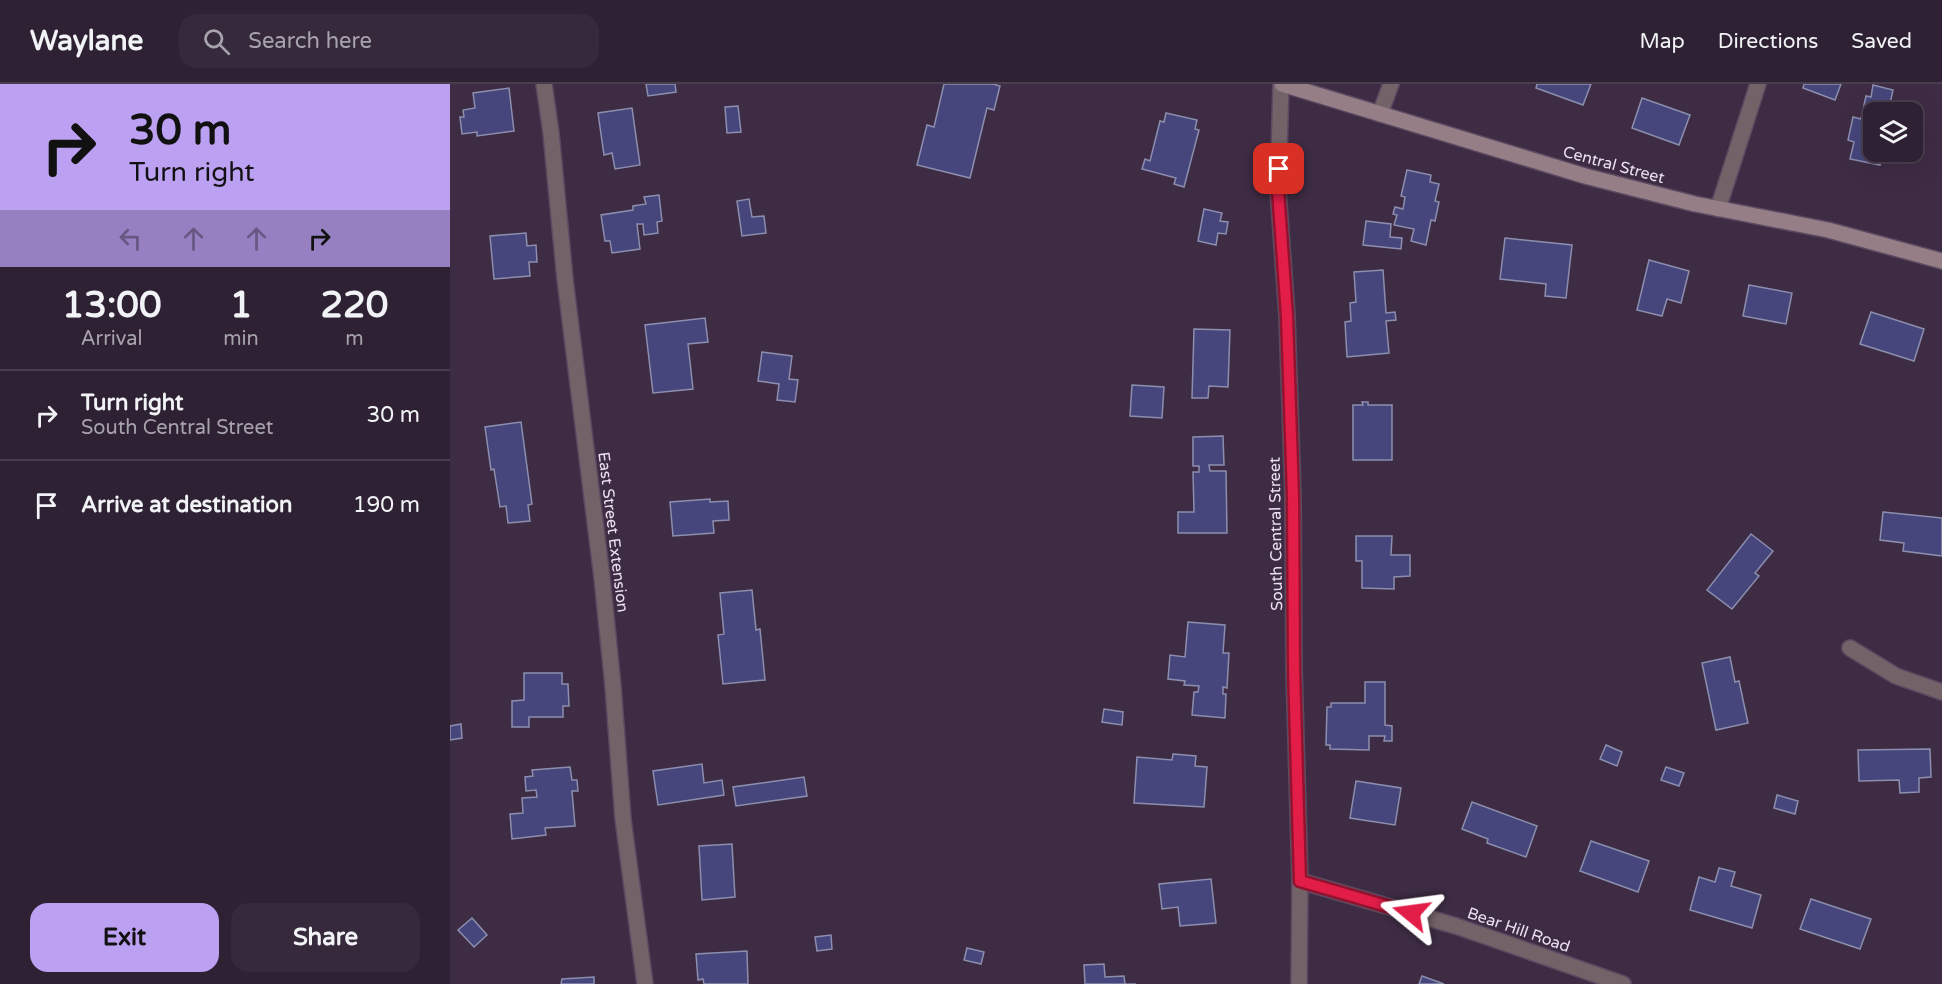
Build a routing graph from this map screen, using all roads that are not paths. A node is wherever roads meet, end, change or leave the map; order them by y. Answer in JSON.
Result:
{"nodes":[{"id":1,"x":544,"y":84,"type":"edge"},
{"id":2,"x":1281,"y":84,"type":"edge"},
{"id":3,"x":1391,"y":84,"type":"edge"},
{"id":4,"x":1758,"y":84,"type":"edge"},
{"id":5,"x":1380,"y":114,"type":"junction"},
{"id":6,"x":1718,"y":209,"type":"junction"},
{"id":7,"x":1942,"y":261,"type":"edge"},
{"id":8,"x":1850,"y":648,"type":"dead end"},
{"id":9,"x":1942,"y":692,"type":"edge"},
{"id":10,"x":1300,"y":881,"type":"junction"},
{"id":11,"x":645,"y":984,"type":"edge"},
{"id":12,"x":1299,"y":984,"type":"edge"},
{"id":13,"x":1623,"y":984,"type":"edge"}],
"edges":[{"from":1,"to":11,"type":"street","name":"East Street Extension"},
{"from":2,"to":5,"type":"street","name":"Central Street"},
{"from":2,"to":10,"type":"street","name":"South Central Street"},
{"from":3,"to":5,"type":"street"},
{"from":4,"to":6,"type":"street"},
{"from":5,"to":6,"type":"street","name":"Central Street"},
{"from":6,"to":7,"type":"street","name":"Central Street"},
{"from":8,"to":9,"type":"street"},
{"from":10,"to":12,"type":"street","name":"South Central Street"},
{"from":10,"to":13,"type":"street","name":"Bear Hill Road"}]}
